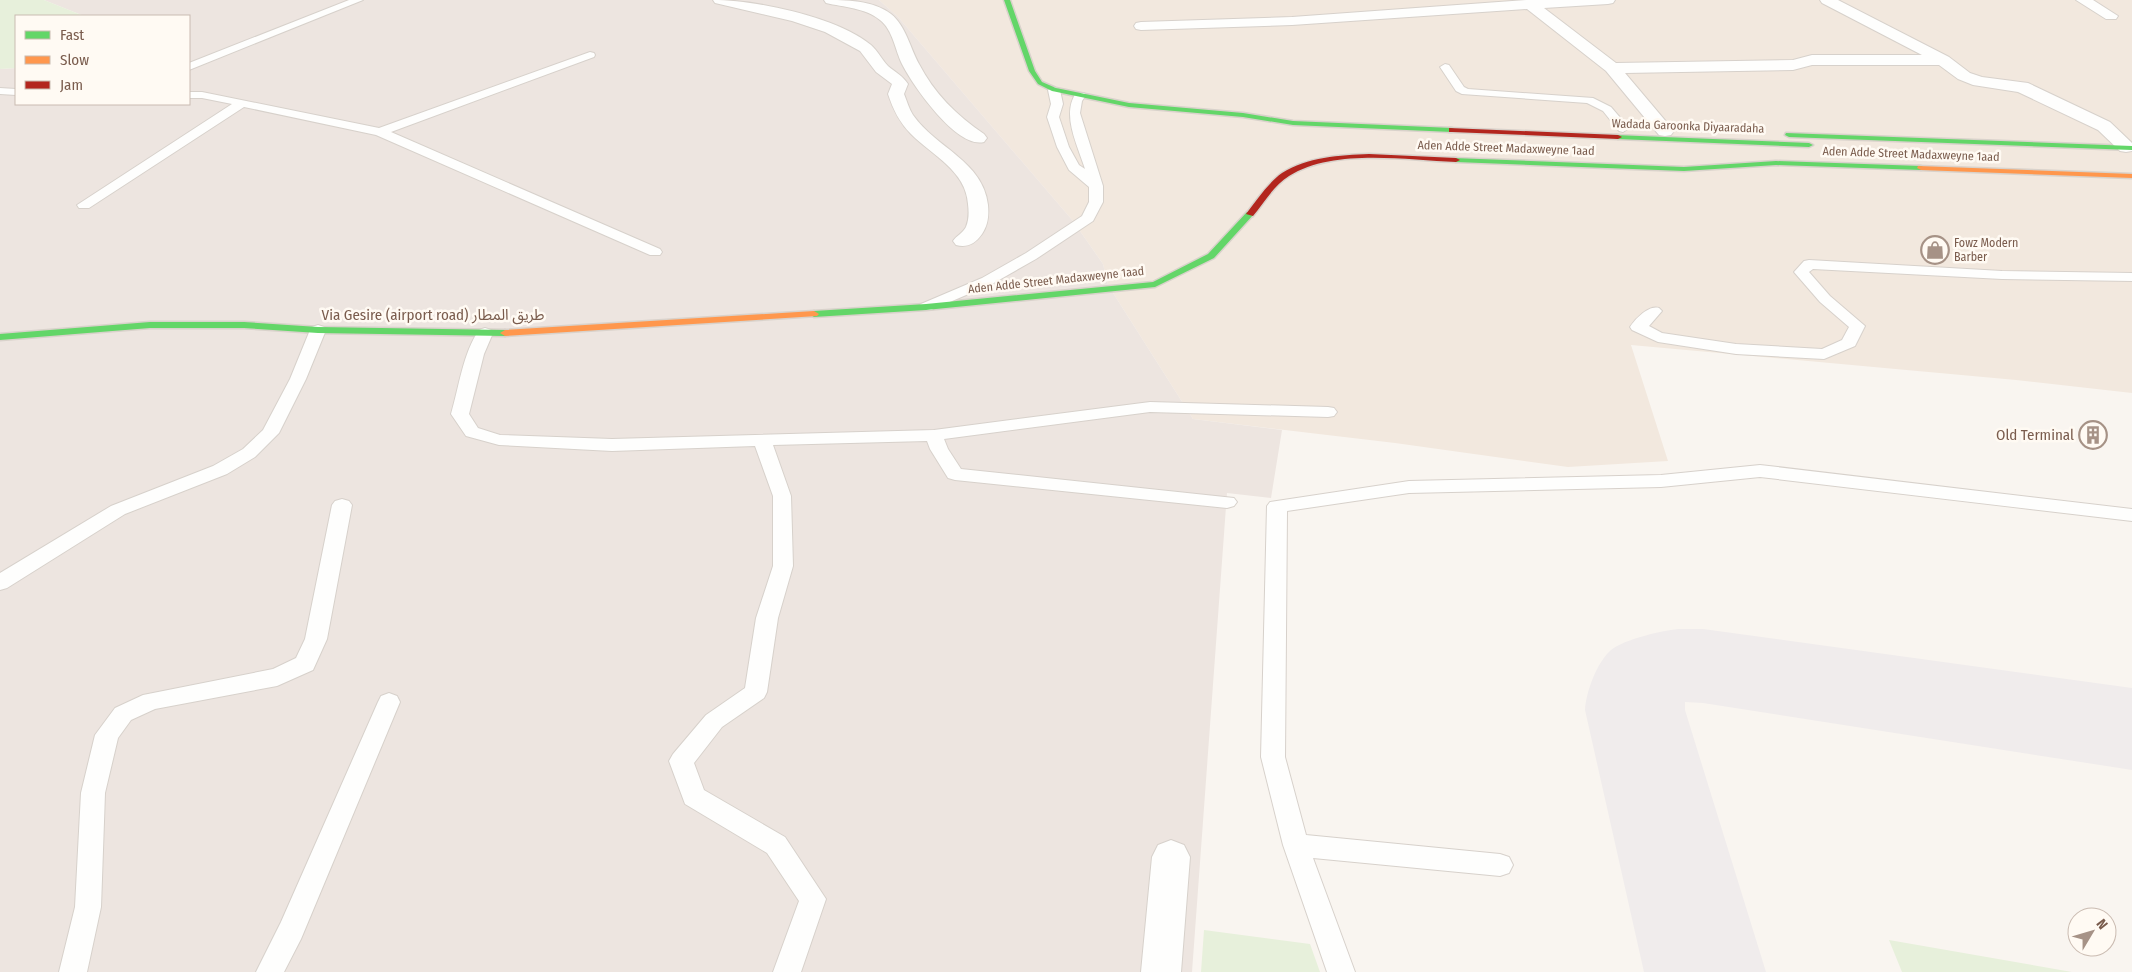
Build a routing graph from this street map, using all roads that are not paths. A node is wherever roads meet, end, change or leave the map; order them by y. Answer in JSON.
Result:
{"nodes":[{"id":1,"x":358,"y":0,"type":"edge"},
{"id":2,"x":720,"y":0,"type":"edge"},
{"id":3,"x":832,"y":0,"type":"edge"},
{"id":4,"x":1008,"y":0,"type":"edge"},
{"id":5,"x":1608,"y":0,"type":"edge"},
{"id":6,"x":1827,"y":0,"type":"edge"},
{"id":7,"x":2083,"y":0,"type":"edge"},
{"id":8,"x":1530,"y":4,"type":"junction"},
{"id":9,"x":1280,"y":7,"type":"dead end"},
{"id":10,"x":1456,"y":9,"type":"junction"},
{"id":11,"x":2111,"y":16,"type":"dead end"},
{"id":12,"x":1292,"y":21,"type":"junction"},
{"id":13,"x":1473,"y":24,"type":"dead end"},
{"id":14,"x":1141,"y":26,"type":"dead end"},
{"id":15,"x":1339,"y":32,"type":"dead end"},
{"id":16,"x":1282,"y":36,"type":"dead end"},
{"id":17,"x":590,"y":55,"type":"dead end"},
{"id":18,"x":1943,"y":60,"type":"junction"},
{"id":19,"x":190,"y":67,"type":"edge"},
{"id":20,"x":1445,"y":68,"type":"dead end"},
{"id":21,"x":1612,"y":68,"type":"junction"},
{"id":22,"x":1054,"y":90,"type":"junction"},
{"id":23,"x":0,"y":91,"type":"edge"},
{"id":24,"x":15,"y":92,"type":"edge"},
{"id":25,"x":190,"y":95,"type":"edge"},
{"id":26,"x":1080,"y":95,"type":"junction"},
{"id":27,"x":242,"y":103,"type":"junction"},
{"id":28,"x":1243,"y":115,"type":"junction"},
{"id":29,"x":1623,"y":128,"type":"junction"},
{"id":30,"x":1665,"y":131,"type":"junction"},
{"id":31,"x":380,"y":132,"type":"junction"},
{"id":32,"x":978,"y":138,"type":"dead end"},
{"id":33,"x":2130,"y":151,"type":"edge"},
{"id":34,"x":2132,"y":176,"type":"edge"},
{"id":35,"x":1096,"y":186,"type":"junction"},
{"id":36,"x":84,"y":205,"type":"dead end"},
{"id":37,"x":963,"y":241,"type":"dead end"},
{"id":38,"x":655,"y":252,"type":"dead end"},
{"id":39,"x":2132,"y":277,"type":"edge"},
{"id":40,"x":926,"y":307,"type":"junction"},
{"id":41,"x":1654,"y":311,"type":"dead end"},
{"id":42,"x":318,"y":330,"type":"junction"},
{"id":43,"x":485,"y":333,"type":"junction"},
{"id":44,"x":0,"y":337,"type":"edge"},
{"id":45,"x":1328,"y":412,"type":"dead end"},
{"id":46,"x":934,"y":435,"type":"junction"},
{"id":47,"x":762,"y":439,"type":"junction"},
{"id":48,"x":1226,"y":502,"type":"dead end"},
{"id":49,"x":342,"y":504,"type":"dead end"},
{"id":50,"x":2132,"y":515,"type":"edge"},
{"id":51,"x":0,"y":583,"type":"edge"},
{"id":52,"x":389,"y":702,"type":"dead end"},
{"id":53,"x":1296,"y":845,"type":"junction"},
{"id":54,"x":1171,"y":856,"type":"dead end"},
{"id":55,"x":1500,"y":865,"type":"dead end"},
{"id":56,"x":73,"y":972,"type":"edge"},
{"id":57,"x":270,"y":972,"type":"edge"},
{"id":58,"x":787,"y":972,"type":"edge"},
{"id":59,"x":1161,"y":972,"type":"edge"},
{"id":60,"x":1341,"y":972,"type":"edge"}],
"edges":[{"from":1,"to":19,"type":"lane"},
{"from":2,"to":37,"type":"street"},
{"from":3,"to":32,"type":"street"},
{"from":4,"to":22,"type":"main road","name":"Wadada Garoonka Diyaaradaha"},
{"from":5,"to":8,"type":"street"},
{"from":6,"to":18,"type":"street"},
{"from":7,"to":11,"type":"street"},
{"from":8,"to":10,"type":"street"},
{"from":8,"to":21,"type":"street"},
{"from":9,"to":12,"type":"street"},
{"from":10,"to":12,"type":"street"},
{"from":10,"to":13,"type":"street"},
{"from":12,"to":14,"type":"street"},
{"from":15,"to":16,"type":"street"},
{"from":17,"to":31,"type":"lane"},
{"from":18,"to":21,"type":"street"},
{"from":18,"to":33,"type":"street"},
{"from":20,"to":29,"type":"lane"},
{"from":21,"to":30,"type":"street"},
{"from":22,"to":26,"type":"main road","name":"Wadada Garoonka Diyaaradaha"},
{"from":22,"to":35,"type":"lane"},
{"from":23,"to":24,"type":"lane"},
{"from":25,"to":27,"type":"lane"},
{"from":26,"to":28,"type":"main road","name":"Wadada Garoonka Diyaaradaha"},
{"from":26,"to":35,"type":"lane"},
{"from":27,"to":31,"type":"lane"},
{"from":27,"to":36,"type":"lane"},
{"from":28,"to":29,"type":"main road","name":"Wadada Garoonka Diyaaradaha"},
{"from":28,"to":33,"type":"main road","name":"Wadada Garoonka Diyaaradaha"},
{"from":29,"to":30,"type":"main road","name":"Wadada Garoonka Diyaaradaha"},
{"from":30,"to":33,"type":"main road","name":"Wadada Garoonka Diyaaradaha"},
{"from":31,"to":38,"type":"lane"},
{"from":34,"to":40,"type":"main road","name":"Aden Adde Street Madaxweyne 1aad"},
{"from":35,"to":40,"type":"lane"},
{"from":39,"to":41,"type":"lane"},
{"from":40,"to":43,"type":"main road","name":"Via Gesire (airport road) طريق المطار"},
{"from":42,"to":43,"type":"main road","name":"Via Gesire (airport road) طريق المطار"},
{"from":42,"to":44,"type":"main road","name":"Via Gesire (airport road) طريق المطار"},
{"from":42,"to":51,"type":"lane"},
{"from":43,"to":47,"type":"lane"},
{"from":45,"to":46,"type":"lane"},
{"from":46,"to":47,"type":"lane"},
{"from":46,"to":48,"type":"lane"},
{"from":47,"to":58,"type":"lane"},
{"from":49,"to":56,"type":"lane"},
{"from":50,"to":53,"type":"lane"},
{"from":52,"to":57,"type":"lane"},
{"from":53,"to":55,"type":"lane"},
{"from":53,"to":60,"type":"lane"},
{"from":54,"to":59,"type":"street"}]}
